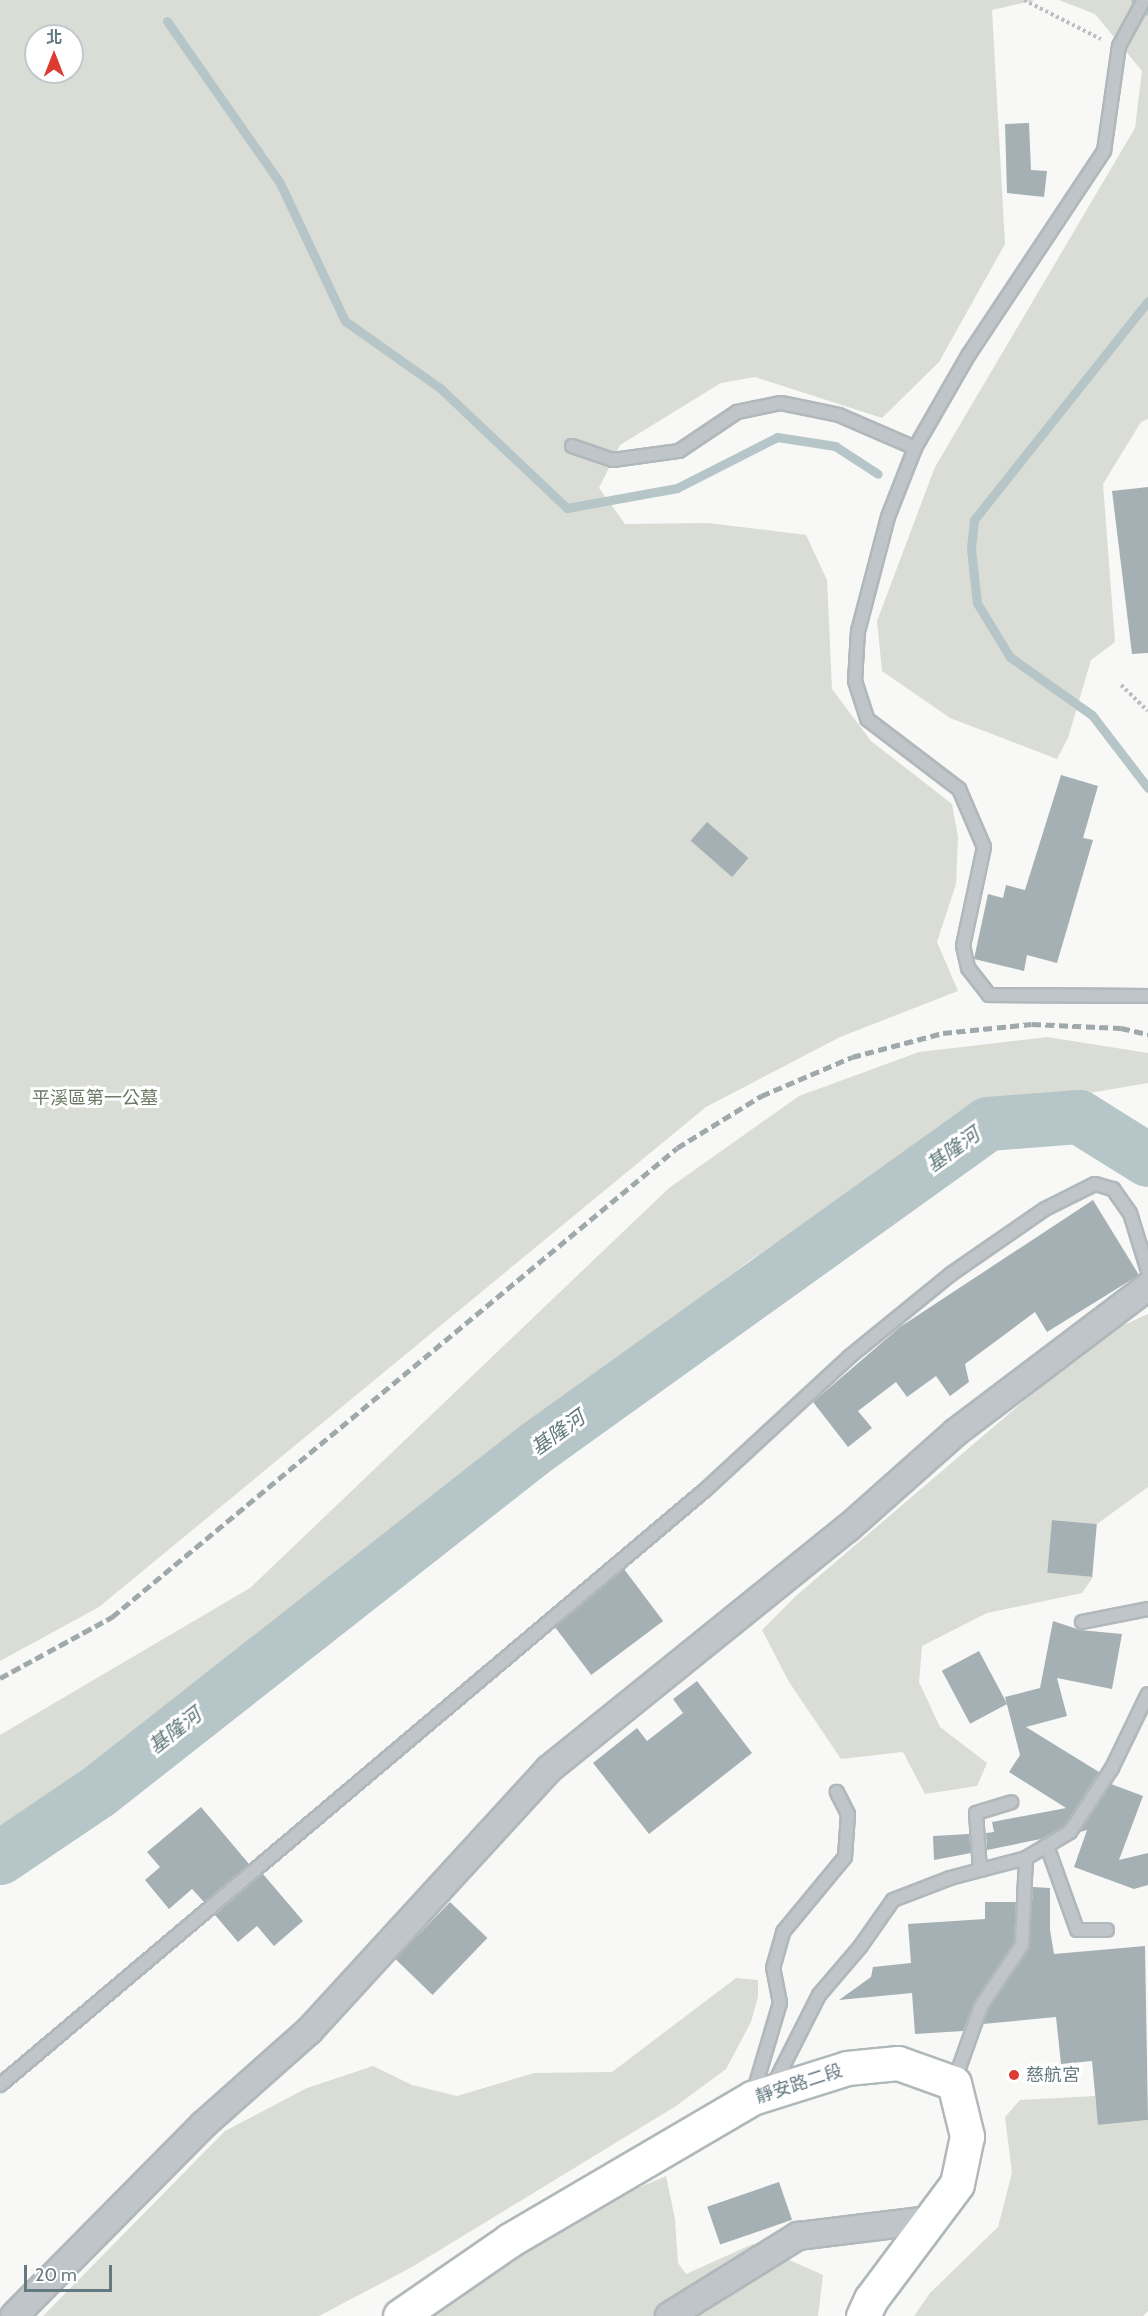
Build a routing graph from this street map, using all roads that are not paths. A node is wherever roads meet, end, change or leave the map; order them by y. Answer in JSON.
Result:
{"nodes":[{"id":1,"x":1144,"y":0,"type":"edge"},
{"id":2,"x":572,"y":446,"type":"dead end"},
{"id":3,"x":915,"y":448,"type":"junction"},
{"id":4,"x":1148,"y":996,"type":"edge"},
{"id":5,"x":1148,"y":1271,"type":"edge"},
{"id":6,"x":1148,"y":1287,"type":"edge"},
{"id":7,"x":1148,"y":1609,"type":"edge"},
{"id":8,"x":1082,"y":1622,"type":"dead end"},
{"id":9,"x":1148,"y":1694,"type":"edge"},
{"id":10,"x":837,"y":1792,"type":"dead end"},
{"id":11,"x":1011,"y":1802,"type":"dead end"},
{"id":12,"x":1047,"y":1846,"type":"junction"},
{"id":13,"x":1026,"y":1858,"type":"junction"},
{"id":14,"x":980,"y":1870,"type":"junction"},
{"id":15,"x":1107,"y":1930,"type":"dead end"},
{"id":16,"x":954,"y":2083,"type":"junction"},
{"id":17,"x":0,"y":2085,"type":"edge"},
{"id":18,"x":761,"y":2095,"type":"junction"},
{"id":19,"x":928,"y":2220,"type":"junction"},
{"id":20,"x":402,"y":2315,"type":"edge"},
{"id":21,"x":14,"y":2316,"type":"edge"},
{"id":22,"x":669,"y":2316,"type":"edge"},
{"id":23,"x":863,"y":2316,"type":"edge"}],
"edges":[{"from":1,"to":3,"type":"lane"},
{"from":2,"to":3,"type":"lane"},
{"from":3,"to":4,"type":"lane"},
{"from":5,"to":17,"type":"lane"},
{"from":6,"to":21,"type":"street"},
{"from":7,"to":8,"type":"lane"},
{"from":9,"to":12,"type":"lane"},
{"from":10,"to":18,"type":"lane"},
{"from":11,"to":14,"type":"lane"},
{"from":12,"to":13,"type":"lane"},
{"from":12,"to":15,"type":"lane"},
{"from":13,"to":14,"type":"lane"},
{"from":13,"to":16,"type":"lane"},
{"from":14,"to":18,"type":"lane"},
{"from":16,"to":18,"type":"main road","name":"靜安路二段"},
{"from":16,"to":19,"type":"main road"},
{"from":18,"to":20,"type":"main road","name":"靜安路二段"},
{"from":19,"to":22,"type":"street"},
{"from":19,"to":23,"type":"main road"}]}
